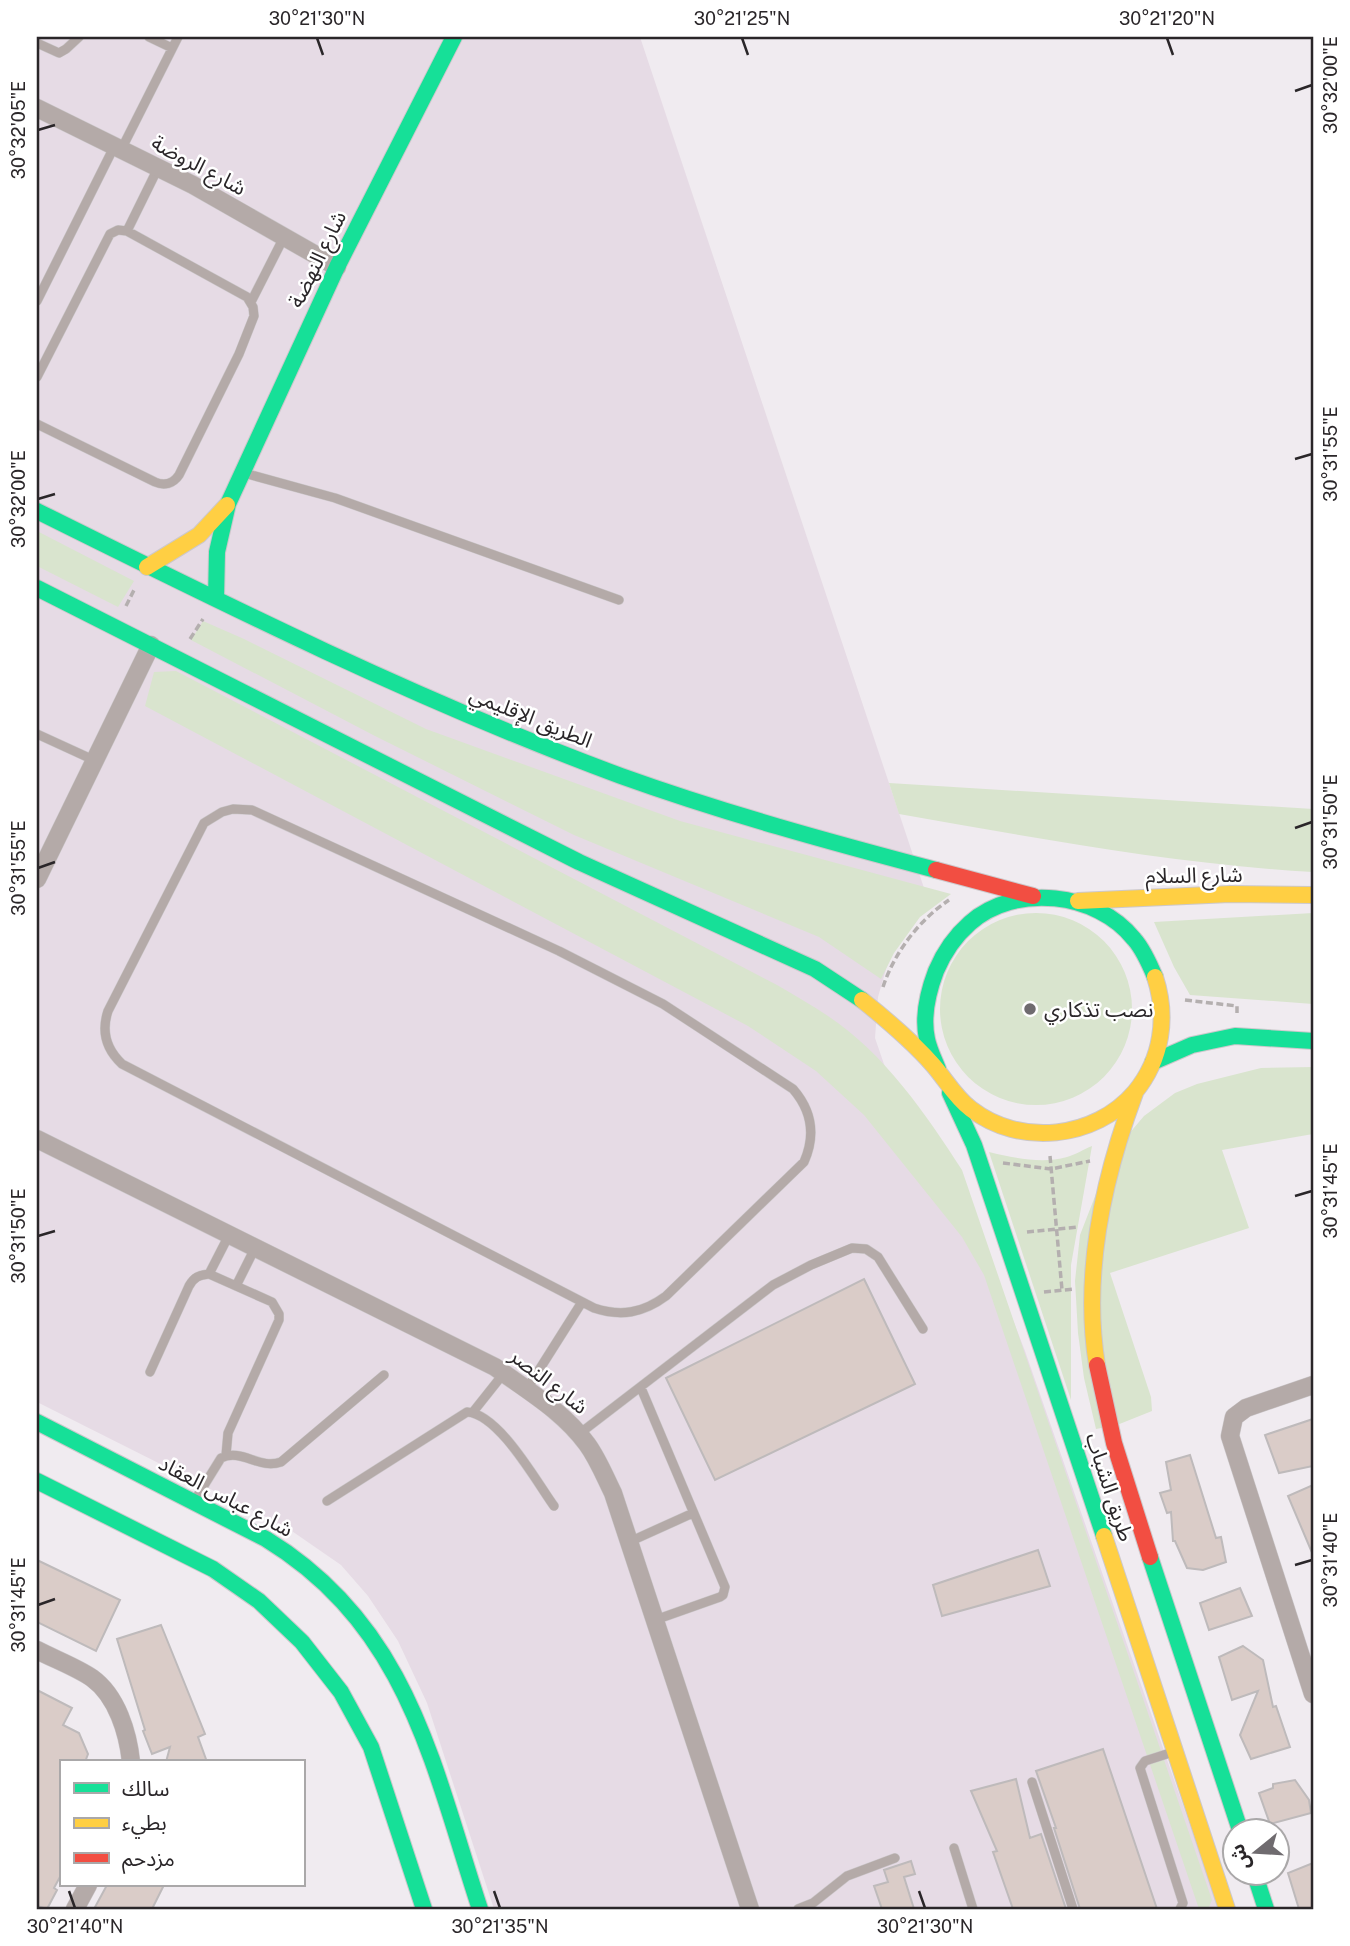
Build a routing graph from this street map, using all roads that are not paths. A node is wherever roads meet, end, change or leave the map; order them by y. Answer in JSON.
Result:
{"nodes":[{"id":1,"x":79,"y":37,"type":"edge"},
{"id":2,"x":149,"y":37,"type":"edge"},
{"id":3,"x":178,"y":37,"type":"edge"},
{"id":4,"x":454,"y":37,"type":"edge"},
{"id":5,"x":37,"y":43,"type":"edge"},
{"id":6,"x":172,"y":48,"type":"junction"},
{"id":7,"x":37,"y":108,"type":"edge"},
{"id":8,"x":118,"y":148,"type":"junction"},
{"id":9,"x":159,"y":169,"type":"junction"},
{"id":10,"x":127,"y":232,"type":"junction"},
{"id":11,"x":284,"y":237,"type":"junction"},
{"id":12,"x":337,"y":267,"type":"junction"},
{"id":13,"x":37,"y":301,"type":"edge"},
{"id":14,"x":251,"y":302,"type":"junction"},
{"id":15,"x":37,"y":377,"type":"edge"},
{"id":16,"x":37,"y":424,"type":"edge"},
{"id":17,"x":242,"y":472,"type":"junction"},
{"id":18,"x":228,"y":504,"type":"junction"},
{"id":19,"x":37,"y":511,"type":"edge"},
{"id":20,"x":147,"y":567,"type":"junction"},
{"id":21,"x":37,"y":588,"type":"edge"},
{"id":22,"x":216,"y":599,"type":"junction"},
{"id":23,"x":619,"y":600,"type":"dead end"},
{"id":24,"x":151,"y":645,"type":"junction"},
{"id":25,"x":37,"y":734,"type":"edge"},
{"id":26,"x":96,"y":761,"type":"junction"},
{"id":27,"x":37,"y":879,"type":"edge"},
{"id":28,"x":1313,"y":895,"type":"edge"},
{"id":29,"x":1036,"y":896,"type":"junction"},
{"id":30,"x":1076,"y":901,"type":"junction"},
{"id":31,"x":1313,"y":1041,"type":"edge"},
{"id":32,"x":1153,"y":1062,"type":"junction"},
{"id":33,"x":942,"y":1075,"type":"junction"},
{"id":34,"x":1136,"y":1091,"type":"junction"},
{"id":35,"x":37,"y":1139,"type":"edge"},
{"id":36,"x":229,"y":1235,"type":"junction"},
{"id":37,"x":255,"y":1248,"type":"junction"},
{"id":38,"x":209,"y":1274,"type":"junction"},
{"id":39,"x":236,"y":1286,"type":"junction"},
{"id":40,"x":582,"y":1302,"type":"junction"},
{"id":41,"x":923,"y":1329,"type":"dead end"},
{"id":42,"x":150,"y":1373,"type":"dead end"},
{"id":43,"x":504,"y":1373,"type":"junction"},
{"id":44,"x":384,"y":1375,"type":"dead end"},
{"id":45,"x":1313,"y":1385,"type":"edge"},
{"id":46,"x":641,"y":1388,"type":"junction"},
{"id":47,"x":527,"y":1389,"type":"junction"},
{"id":48,"x":473,"y":1412,"type":"junction"},
{"id":49,"x":37,"y":1422,"type":"edge"},
{"id":50,"x":579,"y":1434,"type":"junction"},
{"id":51,"x":226,"y":1455,"type":"junction"},
{"id":52,"x":37,"y":1481,"type":"edge"},
{"id":53,"x":327,"y":1501,"type":"dead end"},
{"id":54,"x":195,"y":1502,"type":"junction"},
{"id":55,"x":554,"y":1506,"type":"dead end"},
{"id":56,"x":694,"y":1513,"type":"junction"},
{"id":57,"x":629,"y":1542,"type":"junction"},
{"id":58,"x":655,"y":1620,"type":"junction"},
{"id":59,"x":37,"y":1650,"type":"edge"},
{"id":60,"x":1313,"y":1694,"type":"edge"},
{"id":61,"x":1175,"y":1751,"type":"junction"},
{"id":62,"x":131,"y":1760,"type":"edge"},
{"id":63,"x":1032,"y":1782,"type":"dead end"},
{"id":64,"x":1235,"y":1816,"type":"edge"},
{"id":65,"x":954,"y":1849,"type":"dead end"},
{"id":66,"x":895,"y":1858,"type":"dead end"},
{"id":67,"x":87,"y":1886,"type":"edge"},
{"id":68,"x":1259,"y":1886,"type":"edge"},
{"id":69,"x":75,"y":1909,"type":"edge"},
{"id":70,"x":424,"y":1909,"type":"edge"},
{"id":71,"x":480,"y":1909,"type":"edge"},
{"id":72,"x":750,"y":1909,"type":"edge"},
{"id":73,"x":798,"y":1909,"type":"edge"},
{"id":74,"x":973,"y":1909,"type":"edge"},
{"id":75,"x":1073,"y":1909,"type":"edge"},
{"id":76,"x":1180,"y":1909,"type":"edge"},
{"id":77,"x":1227,"y":1909,"type":"edge"},
{"id":78,"x":1266,"y":1909,"type":"edge"}],
"edges":[{"from":1,"to":5,"type":"lane"},
{"from":2,"to":6,"type":"lane"},
{"from":3,"to":6,"type":"lane"},
{"from":4,"to":12,"type":"main road","name":"شارع النهضة"},
{"from":6,"to":8,"type":"lane"},
{"from":7,"to":8,"type":"street","name":"شارع الروضة"},
{"from":8,"to":9,"type":"street","name":"شارع الروضة"},
{"from":8,"to":13,"type":"lane"},
{"from":9,"to":10,"type":"lane"},
{"from":9,"to":11,"type":"street","name":"شارع الروضة"},
{"from":10,"to":14,"type":"lane"},
{"from":10,"to":15,"type":"lane"},
{"from":11,"to":12,"type":"street","name":"شارع الروضة"},
{"from":11,"to":14,"type":"lane"},
{"from":12,"to":17,"type":"main road","name":"شارع النهضة"},
{"from":14,"to":16,"type":"lane"},
{"from":17,"to":18,"type":"main road","name":"شارع النهضة"},
{"from":17,"to":23,"type":"lane"},
{"from":18,"to":20,"type":"main road","name":"شارع النهضة"},
{"from":18,"to":22,"type":"main road","name":"شارع النهضة"},
{"from":19,"to":20,"type":"main road","name":"الطريق الإقليمي"},
{"from":20,"to":22,"type":"main road","name":"الطريق الإقليمي"},
{"from":21,"to":24,"type":"main road"},
{"from":22,"to":29,"type":"main road","name":"الطريق الإقليمي"},
{"from":24,"to":26,"type":"street"},
{"from":24,"to":33,"type":"main road"},
{"from":25,"to":26,"type":"lane"},
{"from":26,"to":27,"type":"street"},
{"from":28,"to":30,"type":"main road","name":"شارع السلام"},
{"from":29,"to":30,"type":"main road"},
{"from":29,"to":33,"type":"main road"},
{"from":30,"to":32,"type":"main road"},
{"from":31,"to":32,"type":"main road"},
{"from":32,"to":34,"type":"main road"},
{"from":33,"to":34,"type":"main road"},
{"from":33,"to":61,"type":"main road","name":"طريق الشباب"},
{"from":34,"to":64,"type":"main road","name":"طريق الشباب"},
{"from":35,"to":36,"type":"street","name":"شارع النصر"},
{"from":36,"to":37,"type":"street","name":"شارع النصر"},
{"from":36,"to":38,"type":"lane"},
{"from":37,"to":39,"type":"lane"},
{"from":37,"to":43,"type":"street","name":"شارع النصر"},
{"from":38,"to":39,"type":"lane"},
{"from":38,"to":42,"type":"lane"},
{"from":39,"to":51,"type":"lane"},
{"from":40,"to":40,"type":"lane"},
{"from":40,"to":47,"type":"lane"},
{"from":41,"to":46,"type":"lane"},
{"from":43,"to":47,"type":"street","name":"شارع النصر"},
{"from":43,"to":48,"type":"lane"},
{"from":44,"to":51,"type":"lane"},
{"from":45,"to":60,"type":"street"},
{"from":46,"to":50,"type":"lane"},
{"from":46,"to":56,"type":"lane"},
{"from":47,"to":50,"type":"street","name":"شارع النصر"},
{"from":48,"to":53,"type":"lane"},
{"from":48,"to":55,"type":"lane"},
{"from":49,"to":54,"type":"main road","name":"شارع عباس العقاد"},
{"from":50,"to":57,"type":"street","name":"شارع النصر"},
{"from":51,"to":54,"type":"lane"},
{"from":52,"to":70,"type":"main road"},
{"from":54,"to":71,"type":"main road","name":"شارع عباس العقاد"},
{"from":56,"to":57,"type":"lane"},
{"from":56,"to":58,"type":"lane"},
{"from":57,"to":58,"type":"street","name":"شارع النصر"},
{"from":58,"to":72,"type":"street","name":"شارع النصر"},
{"from":59,"to":62,"type":"street"},
{"from":61,"to":76,"type":"lane"},
{"from":61,"to":77,"type":"main road","name":"طريق الشباب"},
{"from":63,"to":75,"type":"lane"},
{"from":65,"to":74,"type":"lane"},
{"from":66,"to":73,"type":"lane"},
{"from":67,"to":69,"type":"street"},
{"from":68,"to":78,"type":"main road"}]}
